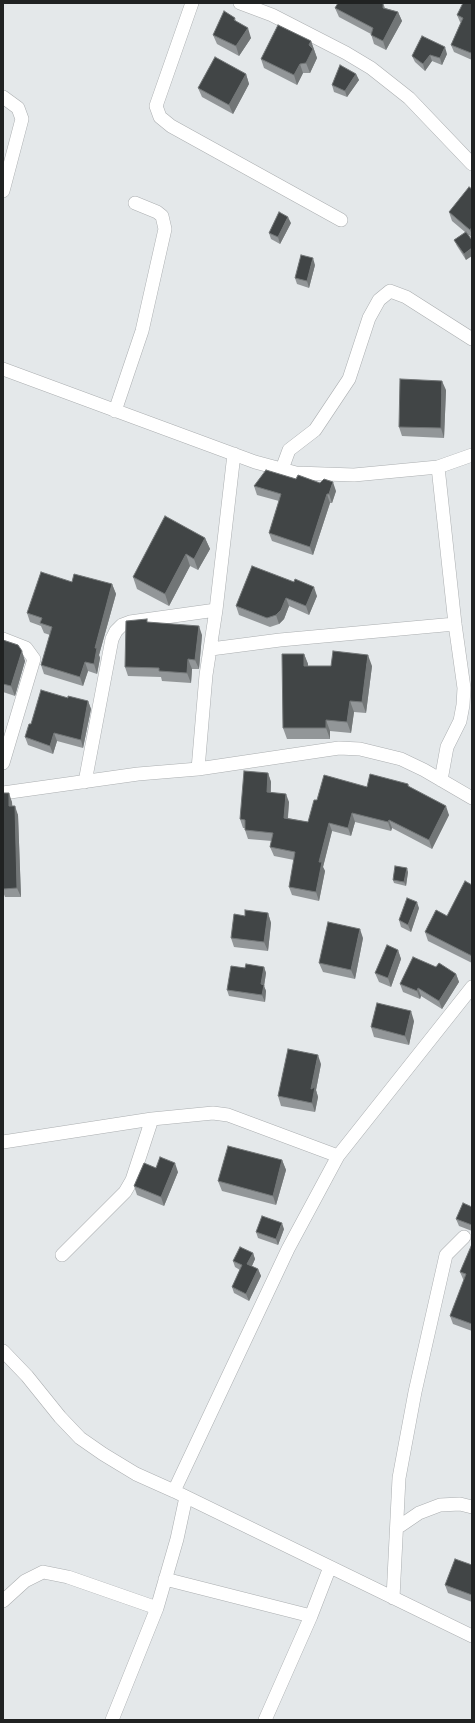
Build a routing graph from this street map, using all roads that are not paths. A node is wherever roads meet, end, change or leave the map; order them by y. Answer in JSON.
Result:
{"nodes":[{"id":1,"x":192,"y":3,"type":"edge"},
{"id":2,"x":240,"y":3,"type":"edge"},
{"id":3,"x":3,"y":97,"type":"edge"},
{"id":4,"x":472,"y":164,"type":"edge"},
{"id":5,"x":3,"y":191,"type":"edge"},
{"id":6,"x":135,"y":203,"type":"dead end"},
{"id":7,"x":341,"y":220,"type":"dead end"},
{"id":8,"x":472,"y":339,"type":"edge"},
{"id":9,"x":3,"y":369,"type":"edge"},
{"id":10,"x":115,"y":411,"type":"junction"},
{"id":11,"x":234,"y":454,"type":"junction"},
{"id":12,"x":472,"y":455,"type":"edge"},
{"id":13,"x":438,"y":467,"type":"junction"},
{"id":14,"x":282,"y":469,"type":"junction"},
{"id":15,"x":216,"y":610,"type":"junction"},
{"id":16,"x":455,"y":624,"type":"junction"},
{"id":17,"x":3,"y":640,"type":"edge"},
{"id":18,"x":211,"y":650,"type":"junction"},
{"id":19,"x":3,"y":763,"type":"edge"},
{"id":20,"x":198,"y":768,"type":"junction"},
{"id":21,"x":441,"y":780,"type":"junction"},
{"id":22,"x":85,"y":782,"type":"junction"},
{"id":23,"x":3,"y":793,"type":"edge"},
{"id":24,"x":472,"y":798,"type":"edge"},
{"id":25,"x":472,"y":987,"type":"edge"},
{"id":26,"x":152,"y":1119,"type":"junction"},
{"id":27,"x":3,"y":1142,"type":"edge"},
{"id":28,"x":338,"y":1156,"type":"junction"},
{"id":29,"x":464,"y":1237,"type":"dead end"},
{"id":30,"x":62,"y":1255,"type":"dead end"},
{"id":31,"x":3,"y":1351,"type":"edge"},
{"id":32,"x":174,"y":1491,"type":"junction"},
{"id":33,"x":186,"y":1498,"type":"junction"},
{"id":34,"x":472,"y":1507,"type":"edge"},
{"id":35,"x":397,"y":1528,"type":"junction"},
{"id":36,"x":330,"y":1567,"type":"junction"},
{"id":37,"x":165,"y":1579,"type":"junction"},
{"id":38,"x":393,"y":1598,"type":"junction"},
{"id":39,"x":3,"y":1601,"type":"edge"},
{"id":40,"x":157,"y":1608,"type":"junction"},
{"id":41,"x":311,"y":1616,"type":"junction"},
{"id":42,"x":472,"y":1636,"type":"edge"},
{"id":43,"x":112,"y":1720,"type":"edge"},
{"id":44,"x":265,"y":1720,"type":"edge"}],
"edges":[{"from":1,"to":7,"type":"street"},
{"from":2,"to":4,"type":"street"},
{"from":3,"to":5,"type":"street"},
{"from":6,"to":10,"type":"street"},
{"from":8,"to":14,"type":"street"},
{"from":9,"to":10,"type":"street"},
{"from":10,"to":11,"type":"street"},
{"from":11,"to":14,"type":"street"},
{"from":11,"to":15,"type":"street"},
{"from":12,"to":13,"type":"street"},
{"from":13,"to":14,"type":"street"},
{"from":13,"to":16,"type":"street"},
{"from":15,"to":18,"type":"street"},
{"from":15,"to":22,"type":"street"},
{"from":16,"to":18,"type":"street"},
{"from":16,"to":21,"type":"street"},
{"from":17,"to":19,"type":"street"},
{"from":18,"to":20,"type":"street"},
{"from":20,"to":21,"type":"street"},
{"from":20,"to":22,"type":"street"},
{"from":21,"to":24,"type":"street"},
{"from":22,"to":23,"type":"street"},
{"from":25,"to":28,"type":"street"},
{"from":26,"to":27,"type":"street"},
{"from":26,"to":28,"type":"street"},
{"from":26,"to":30,"type":"street"},
{"from":28,"to":32,"type":"street"},
{"from":29,"to":35,"type":"street"},
{"from":31,"to":32,"type":"street"},
{"from":32,"to":33,"type":"street"},
{"from":33,"to":36,"type":"street"},
{"from":33,"to":37,"type":"street"},
{"from":34,"to":35,"type":"street"},
{"from":35,"to":38,"type":"street"},
{"from":36,"to":38,"type":"street"},
{"from":36,"to":41,"type":"street"},
{"from":37,"to":40,"type":"street"},
{"from":37,"to":41,"type":"street"},
{"from":38,"to":42,"type":"street"},
{"from":39,"to":40,"type":"street"},
{"from":40,"to":43,"type":"street"},
{"from":41,"to":44,"type":"street"}]}
